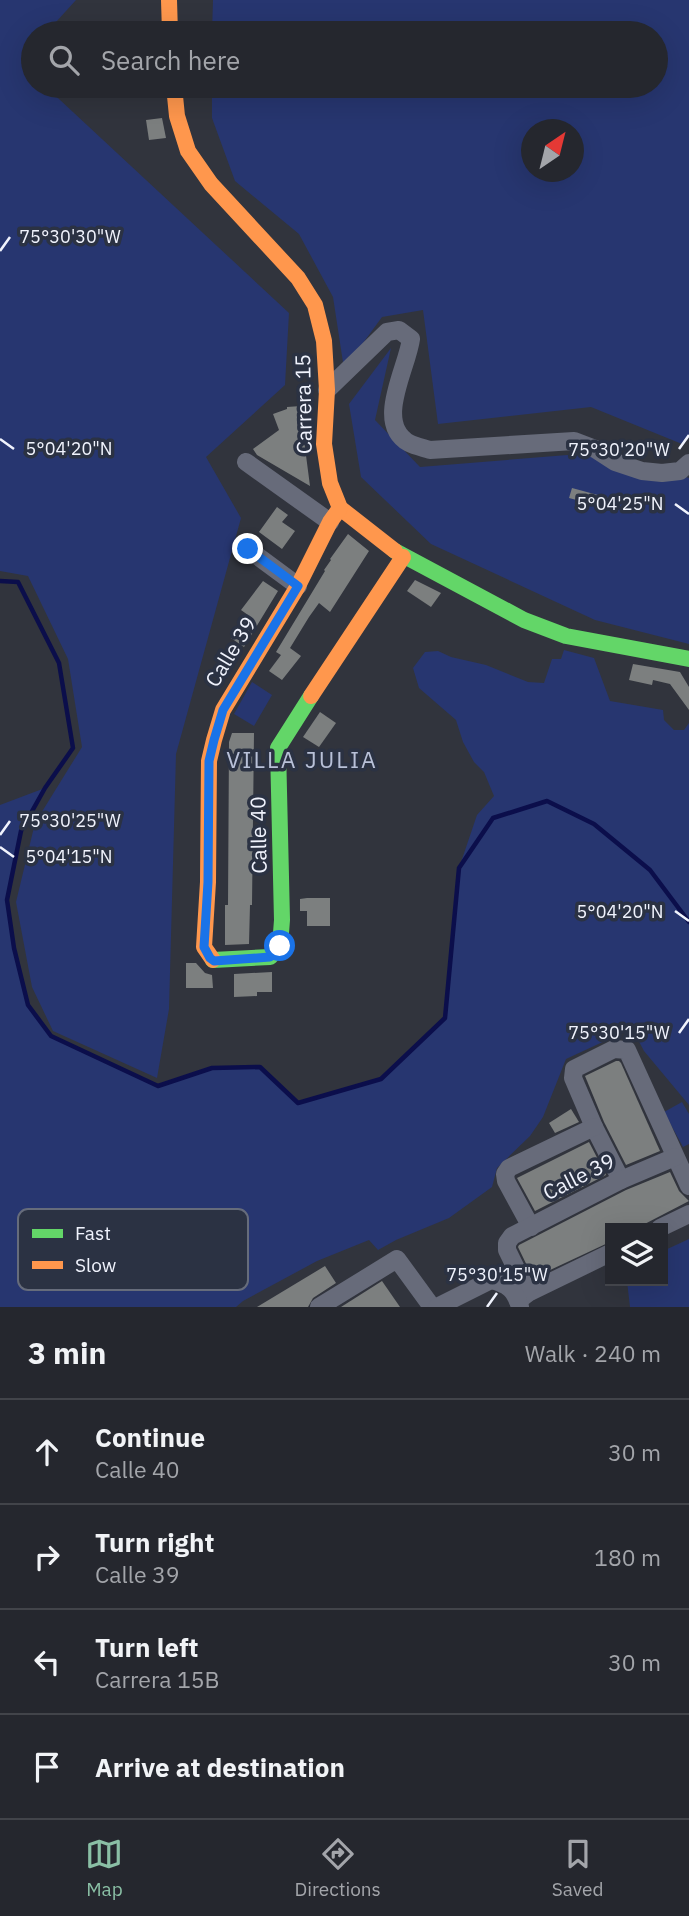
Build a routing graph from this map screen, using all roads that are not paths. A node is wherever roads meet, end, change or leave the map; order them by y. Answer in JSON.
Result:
{"nodes":[{"id":1,"x":169,"y":0,"type":"edge"},
{"id":2,"x":170,"y":21,"type":"edge"},
{"id":3,"x":175,"y":98,"type":"edge"},
{"id":4,"x":327,"y":390,"type":"junction"},
{"id":5,"x":246,"y":462,"type":"dead end"},
{"id":6,"x":689,"y":464,"type":"edge"},
{"id":7,"x":335,"y":515,"type":"junction"},
{"id":8,"x":248,"y":549,"type":"dead end"},
{"id":9,"x":403,"y":557,"type":"junction"},
{"id":10,"x":298,"y":586,"type":"junction"},
{"id":11,"x":689,"y":659,"type":"edge"},
{"id":12,"x":210,"y":958,"type":"joint"},
{"id":13,"x":594,"y":1127,"type":"junction"},
{"id":14,"x":676,"y":1157,"type":"junction"},
{"id":15,"x":621,"y":1180,"type":"junction"},
{"id":16,"x":689,"y":1186,"type":"edge"},
{"id":17,"x":689,"y":1214,"type":"edge"},
{"id":18,"x":668,"y":1224,"type":"edge"},
{"id":19,"x":531,"y":1227,"type":"junction"},
{"id":20,"x":605,"y":1256,"type":"edge"},
{"id":21,"x":522,"y":1300,"type":"edge"},
{"id":22,"x":319,"y":1307,"type":"edge"},
{"id":23,"x":434,"y":1307,"type":"edge"}],
"edges":[{"from":1,"to":2,"type":"street"},
{"from":3,"to":4,"type":"street","name":"Carrera 15"},
{"from":4,"to":6,"type":"street"},
{"from":4,"to":7,"type":"street","name":"Carrera 15"},
{"from":5,"to":7,"type":"street"},
{"from":7,"to":9,"type":"street"},
{"from":7,"to":10,"type":"street","name":"Calle 39"},
{"from":8,"to":10,"type":"street"},
{"from":9,"to":11,"type":"street"},
{"from":9,"to":12,"type":"street","name":"Calle 40"},
{"from":10,"to":12,"type":"street","name":"Calle 39"},
{"from":13,"to":14,"type":"street"},
{"from":13,"to":15,"type":"street"},
{"from":13,"to":19,"type":"street"},
{"from":14,"to":15,"type":"street","name":"Calle 39"},
{"from":14,"to":16,"type":"street"},
{"from":15,"to":19,"type":"street","name":"Calle 39"},
{"from":17,"to":18,"type":"street"},
{"from":19,"to":21,"type":"street","name":"Calle 39"},
{"from":20,"to":21,"type":"street"},
{"from":21,"to":23,"type":"street"},
{"from":22,"to":23,"type":"street"}]}
